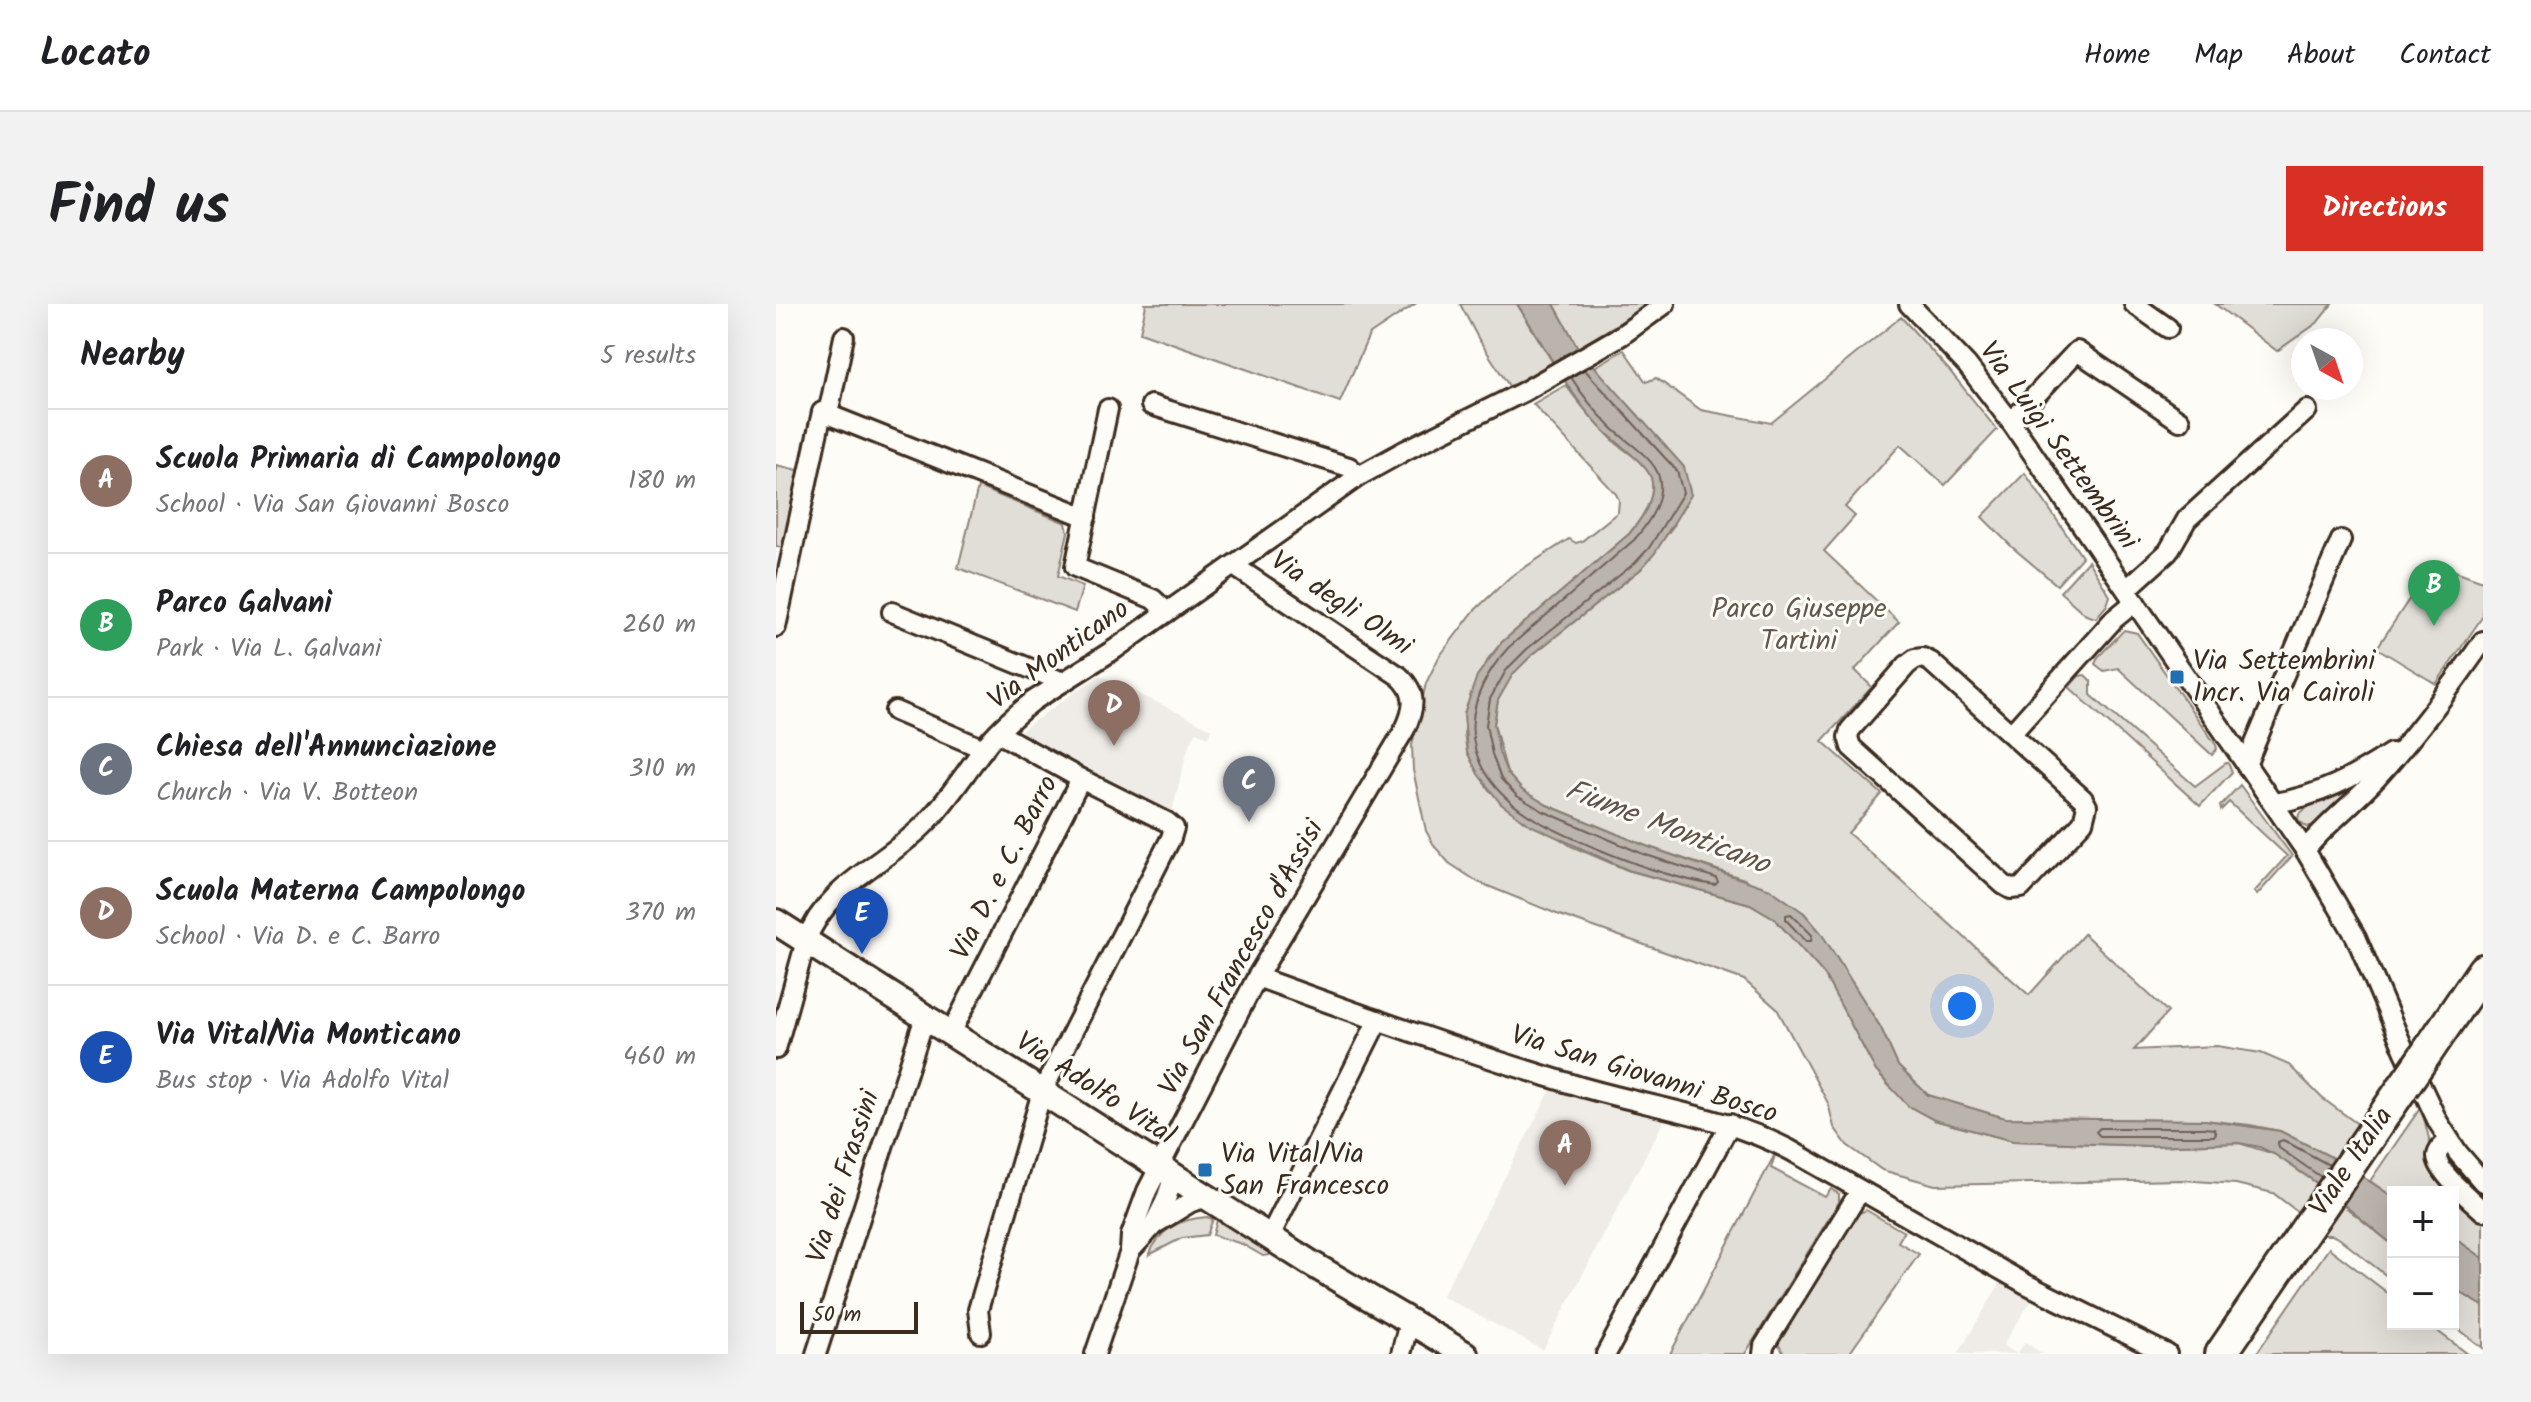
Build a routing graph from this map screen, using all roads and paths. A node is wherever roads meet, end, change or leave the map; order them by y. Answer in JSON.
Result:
{"nodes":[{"id":1,"x":1665,"y":304,"type":"edge"},
{"id":2,"x":1909,"y":304,"type":"edge"},
{"id":3,"x":2134,"y":304,"type":"edge"},
{"id":4,"x":2168,"y":328,"type":"dead end"},
{"id":5,"x":844,"y":337,"type":"dead end"},
{"id":6,"x":1151,"y":405,"type":"dead end"},
{"id":7,"x":1108,"y":409,"type":"dead end"},
{"id":8,"x":2307,"y":410,"type":"dead end"},
{"id":9,"x":828,"y":414,"type":"junction"},
{"id":10,"x":2180,"y":421,"type":"dead end"},
{"id":11,"x":2011,"y":422,"type":"junction"},
{"id":12,"x":1359,"y":476,"type":"junction"},
{"id":13,"x":1086,"y":517,"type":"junction"},
{"id":14,"x":2341,"y":540,"type":"dead end"},
{"id":15,"x":1234,"y":566,"type":"junction"},
{"id":16,"x":2131,"y":595,"type":"junction"},
{"id":17,"x":892,"y":612,"type":"dead end"},
{"id":18,"x":1167,"y":612,"type":"junction"},
{"id":19,"x":776,"y":627,"type":"edge"},
{"id":20,"x":2483,"y":641,"type":"edge"},
{"id":21,"x":1063,"y":682,"type":"junction"},
{"id":22,"x":895,"y":711,"type":"dead end"},
{"id":23,"x":998,"y":733,"type":"junction"},
{"id":24,"x":2012,"y":733,"type":"junction"},
{"id":25,"x":2409,"y":741,"type":"junction"},
{"id":26,"x":984,"y":749,"type":"junction"},
{"id":27,"x":2246,"y":765,"type":"junction"},
{"id":28,"x":1081,"y":779,"type":"junction"},
{"id":29,"x":2274,"y":803,"type":"junction"},
{"id":30,"x":1351,"y":820,"type":"joint"},
{"id":31,"x":2305,"y":850,"type":"junction"},
{"id":32,"x":776,"y":922,"type":"edge"},
{"id":33,"x":806,"y":941,"type":"junction"},
{"id":34,"x":2483,"y":970,"type":"edge"},
{"id":35,"x":1257,"y":977,"type":"junction"},
{"id":36,"x":925,"y":1017,"type":"junction"},
{"id":37,"x":1378,"y":1020,"type":"junction"},
{"id":38,"x":951,"y":1033,"type":"junction"},
{"id":39,"x":776,"y":1049,"type":"edge"},
{"id":40,"x":1042,"y":1092,"type":"junction"},
{"id":41,"x":1730,"y":1124,"type":"junction"},
{"id":42,"x":2449,"y":1140,"type":"junction"},
{"id":43,"x":1167,"y":1171,"type":"junction"},
{"id":44,"x":2483,"y":1182,"type":"edge"},
{"id":45,"x":1860,"y":1191,"type":"junction"},
{"id":46,"x":1208,"y":1197,"type":"junction"},
{"id":47,"x":2483,"y":1211,"type":"edge"},
{"id":48,"x":1153,"y":1226,"type":"junction"},
{"id":49,"x":1270,"y":1236,"type":"junction"},
{"id":50,"x":1130,"y":1251,"type":"junction"},
{"id":51,"x":1409,"y":1322,"type":"junction"},
{"id":52,"x":981,"y":1333,"type":"dead end"},
{"id":53,"x":816,"y":1354,"type":"edge"},
{"id":54,"x":1095,"y":1354,"type":"edge"},
{"id":55,"x":1401,"y":1354,"type":"edge"},
{"id":56,"x":1465,"y":1354,"type":"edge"},
{"id":57,"x":1606,"y":1354,"type":"edge"},
{"id":58,"x":1763,"y":1354,"type":"edge"},
{"id":59,"x":2167,"y":1354,"type":"edge"},
{"id":60,"x":2221,"y":1354,"type":"edge"}],
"edges":[{"from":1,"to":12,"type":"street","name":"Via Monticano"},
{"from":2,"to":11,"type":"street","name":"Via Luigi Settembrini"},
{"from":3,"to":4,"type":"street"},
{"from":5,"to":9,"type":"street"},
{"from":6,"to":12,"type":"street"},
{"from":7,"to":13,"type":"street"},
{"from":8,"to":16,"type":"street","name":"Via Luigi Settembrini"},
{"from":9,"to":13,"type":"street"},
{"from":9,"to":19,"type":"street"},
{"from":10,"to":11,"type":"street"},
{"from":11,"to":16,"type":"street","name":"Via Luigi Settembrini"},
{"from":12,"to":15,"type":"street","name":"Via Monticano"},
{"from":13,"to":18,"type":"street"},
{"from":14,"to":27,"type":"street"},
{"from":15,"to":18,"type":"street","name":"Via Monticano"},
{"from":15,"to":30,"type":"street","name":"Via degli Olmi"},
{"from":16,"to":24,"type":"street","name":"Via Luigi Settembrini"},
{"from":16,"to":27,"type":"street","name":"Via Luigi Settembrini"},
{"from":17,"to":21,"type":"street"},
{"from":18,"to":21,"type":"street","name":"Via Monticano"},
{"from":20,"to":25,"type":"street"},
{"from":21,"to":23,"type":"street","name":"Via Monticano"},
{"from":22,"to":26,"type":"street"},
{"from":23,"to":26,"type":"street","name":"Via Monticano"},
{"from":23,"to":28,"type":"street"},
{"from":24,"to":24,"type":"street"},
{"from":25,"to":29,"type":"street"},
{"from":25,"to":31,"type":"street"},
{"from":26,"to":33,"type":"street","name":"Via Monticano"},
{"from":27,"to":29,"type":"street","name":"Via Luigi Settembrini"},
{"from":28,"to":38,"type":"street","name":"Via D. e C. Barro"},
{"from":28,"to":40,"type":"street","name":"Via D. e C. Barro"},
{"from":29,"to":31,"type":"street","name":"Via Luigi Settembrini"},
{"from":30,"to":35,"type":"street","name":"Via San Francesco d'Assisi"},
{"from":31,"to":42,"type":"street","name":"Via Luigi Settembrini"},
{"from":32,"to":33,"type":"street","name":"Via Adolfo Vital"},
{"from":33,"to":36,"type":"street","name":"Via Adolfo Vital"},
{"from":33,"to":39,"type":"street","name":"Via Monticano"},
{"from":34,"to":60,"type":"main road","name":"Viale Italia","bridge":true},
{"from":35,"to":37,"type":"street","name":"Via San Giovanni Bosco"},
{"from":35,"to":43,"type":"street","name":"Via San Francesco d'Assisi"},
{"from":36,"to":38,"type":"street","name":"Via Adolfo Vital"},
{"from":36,"to":53,"type":"street","name":"Via dei Frassini"},
{"from":37,"to":41,"type":"street","name":"Via San Giovanni Bosco"},
{"from":37,"to":49,"type":"street"},
{"from":38,"to":40,"type":"street","name":"Via Adolfo Vital"},
{"from":40,"to":43,"type":"street","name":"Via Adolfo Vital"},
{"from":40,"to":52,"type":"street"},
{"from":41,"to":45,"type":"street","name":"Via San Giovanni Bosco"},
{"from":41,"to":57,"type":"street"},
{"from":42,"to":44,"type":"street","name":"Via Luigi Settembrini"},
{"from":42,"to":47,"type":"street"},
{"from":43,"to":46,"type":"street","name":"Via Adolfo Vital"},
{"from":43,"to":48,"type":"street"},
{"from":43,"to":50,"type":"street"},
{"from":45,"to":58,"type":"street"},
{"from":45,"to":59,"type":"street","name":"Via San Giovanni Bosco"},
{"from":46,"to":48,"type":"street"},
{"from":46,"to":49,"type":"street","name":"Via Adolfo Vital"},
{"from":48,"to":50,"type":"street"},
{"from":49,"to":51,"type":"street","name":"Via Adolfo Vital"},
{"from":50,"to":54,"type":"street"},
{"from":51,"to":55,"type":"street"},
{"from":51,"to":56,"type":"street","name":"Via Adolfo Vital"}]}
